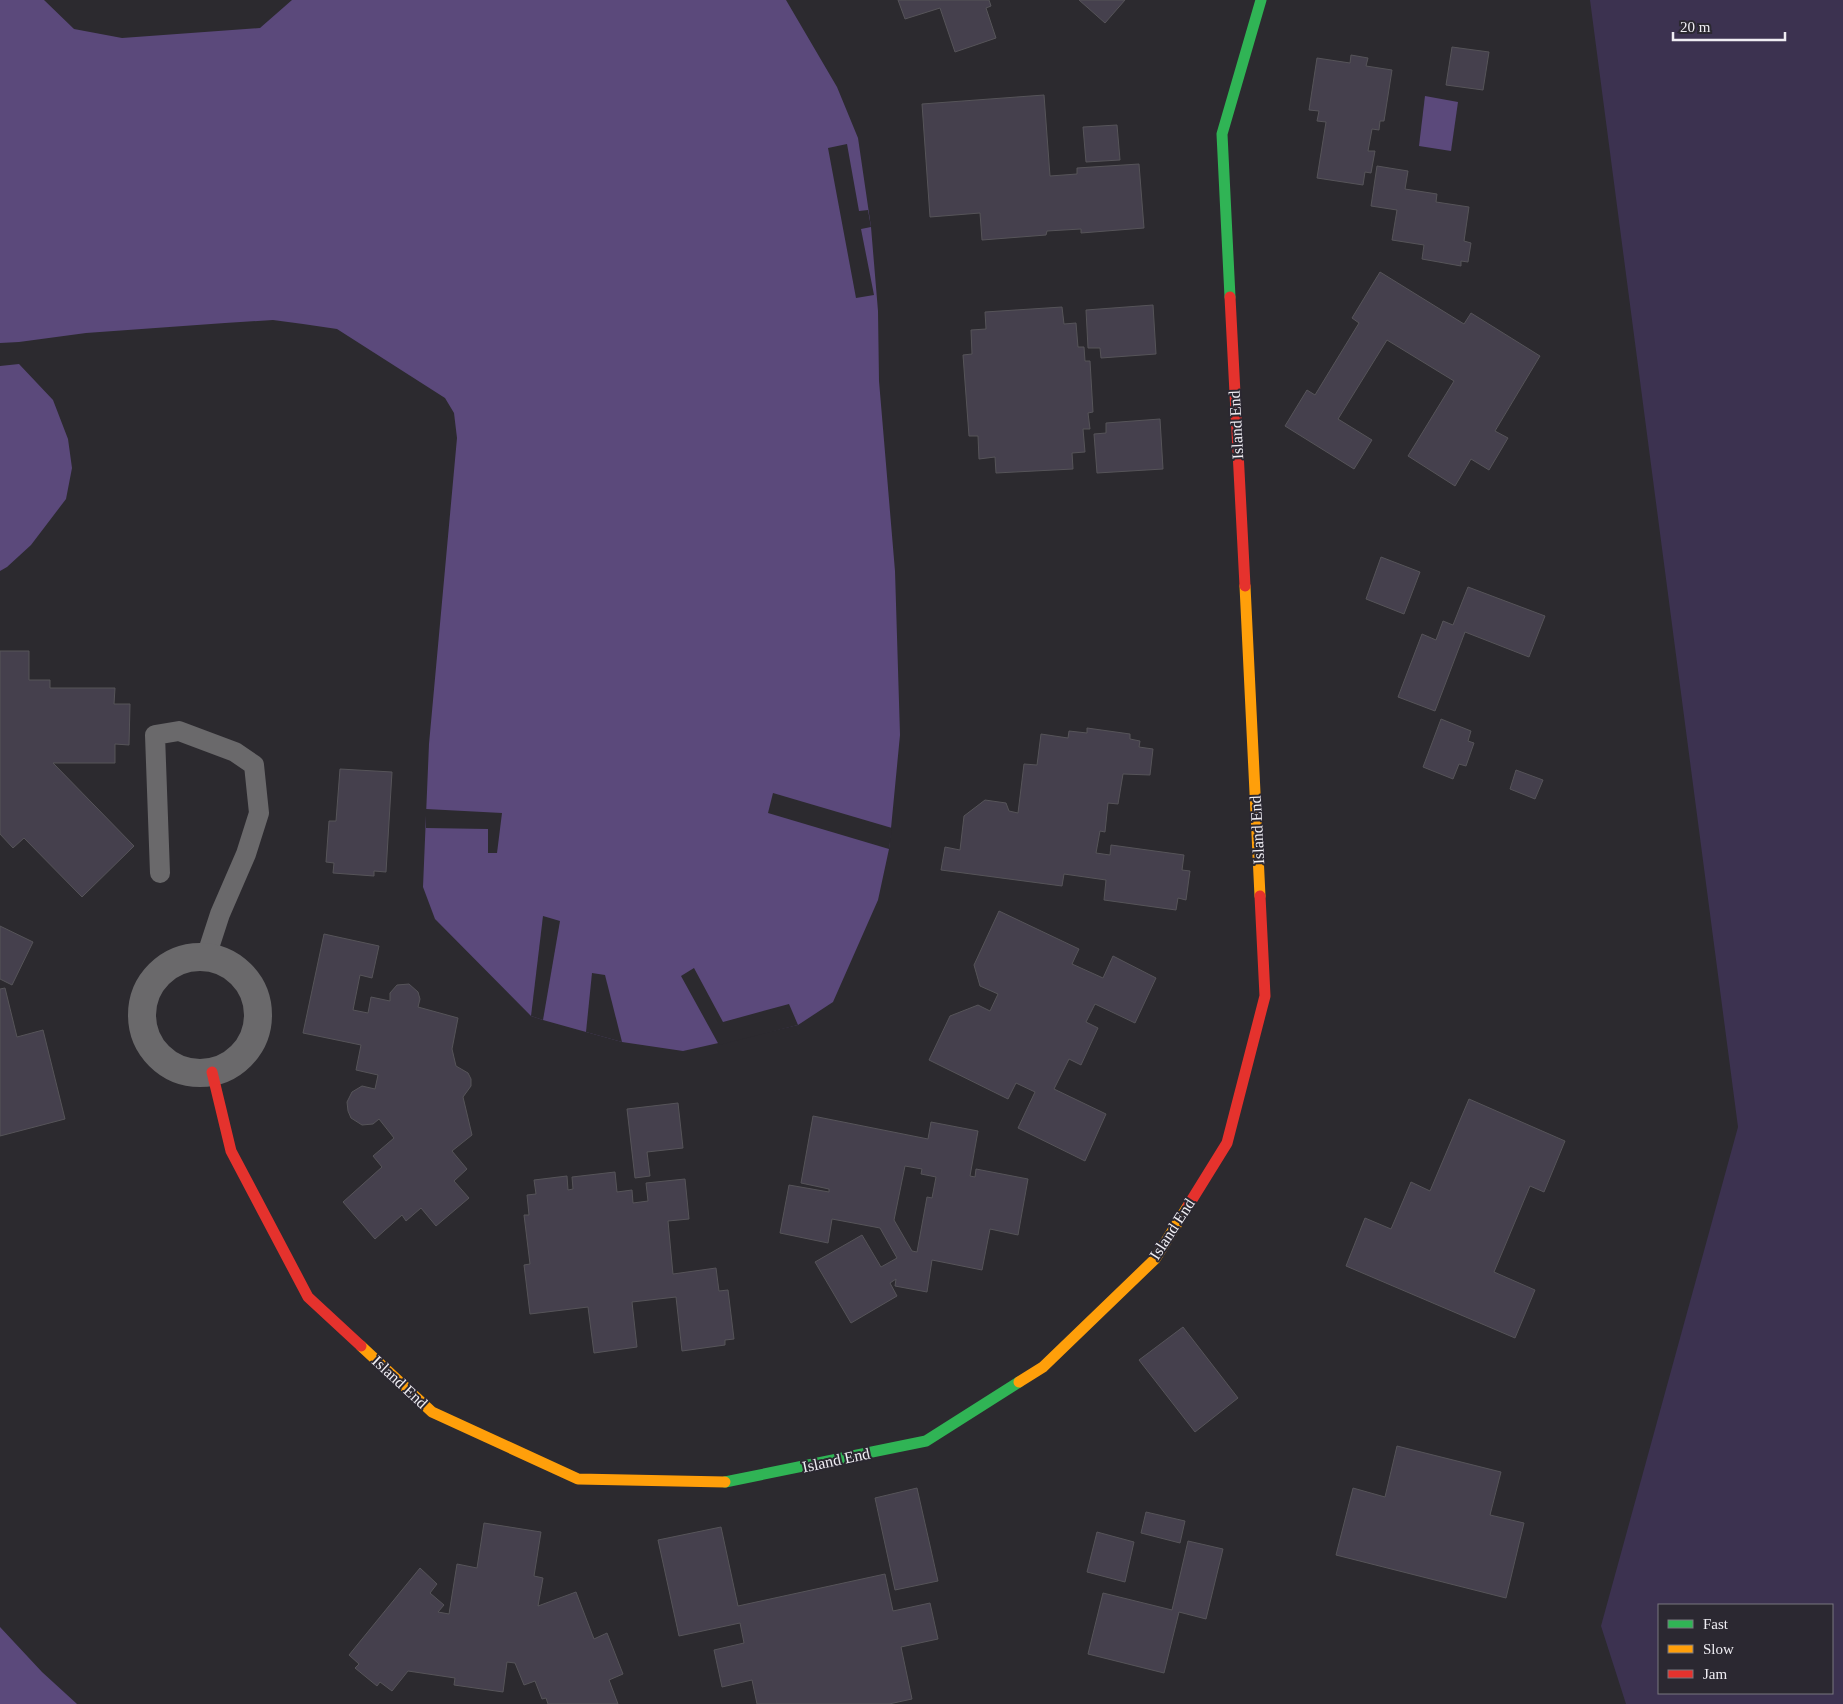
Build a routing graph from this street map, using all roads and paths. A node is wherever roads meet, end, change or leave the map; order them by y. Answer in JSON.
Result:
{"nodes":[{"id":1,"x":1261,"y":0,"type":"edge"},
{"id":2,"x":160,"y":873,"type":"dead end"},
{"id":3,"x":206,"y":957,"type":"junction"},
{"id":4,"x":212,"y":1072,"type":"junction"}],
"edges":[{"from":1,"to":4,"type":"street","name":"Island End"},
{"from":2,"to":3,"type":"lane"},
{"from":3,"to":4,"type":"street"},
{"from":3,"to":4,"type":"street"}]}
